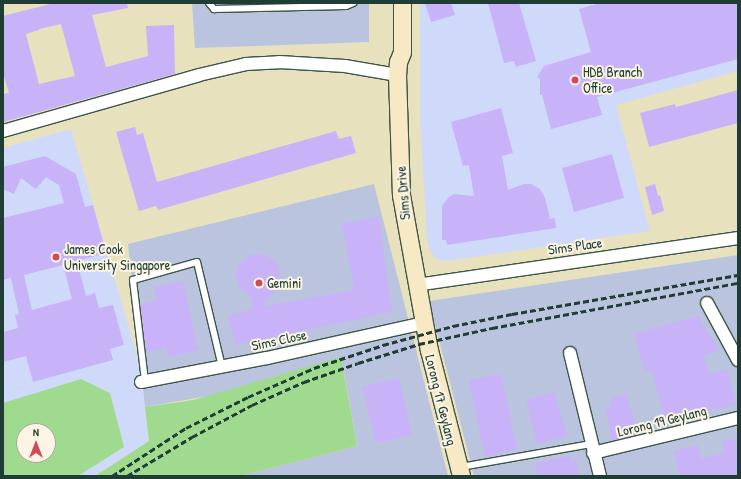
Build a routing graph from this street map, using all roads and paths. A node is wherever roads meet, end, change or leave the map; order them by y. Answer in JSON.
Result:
{"nodes":[{"id":1,"x":209,"y":3,"type":"edge"},
{"id":2,"x":353,"y":3,"type":"edge"},
{"id":3,"x":393,"y":3,"type":"edge"},
{"id":4,"x":402,"y":3,"type":"edge"},
{"id":5,"x":397,"y":68,"type":"junction"},
{"id":6,"x":3,"y":131,"type":"edge"},
{"id":7,"x":738,"y":238,"type":"edge"},
{"id":8,"x":416,"y":285,"type":"junction"},
{"id":9,"x":707,"y":303,"type":"dead end"},
{"id":10,"x":423,"y":323,"type":"junction"},
{"id":11,"x":570,"y":353,"type":"dead end"},
{"id":12,"x":738,"y":360,"type":"edge"},
{"id":13,"x":222,"y":367,"type":"junction"},
{"id":14,"x":143,"y":382,"type":"joint"},
{"id":15,"x":738,"y":418,"type":"edge"},
{"id":16,"x":592,"y":449,"type":"junction"},
{"id":17,"x":460,"y":472,"type":"edge"},
{"id":18,"x":600,"y":476,"type":"edge"}],
"edges":[{"from":1,"to":2,"type":"lane"},
{"from":3,"to":5,"type":"street","name":"Sims Drive"},
{"from":4,"to":5,"type":"street","name":"Sims Drive"},
{"from":5,"to":6,"type":"street"},
{"from":5,"to":8,"type":"street","name":"Sims Drive"},
{"from":7,"to":8,"type":"street","name":"Sims Place"},
{"from":8,"to":10,"type":"street","name":"Sims Drive"},
{"from":9,"to":12,"type":"street"},
{"from":10,"to":13,"type":"street","name":"Sims Close"},
{"from":10,"to":17,"type":"street","name":"Lorong 17 Geylang"},
{"from":11,"to":16,"type":"street"},
{"from":13,"to":14,"type":"street","name":"Sims Close"},
{"from":13,"to":14,"type":"lane"},
{"from":15,"to":16,"type":"street","name":"Lorong 19 Geylang"},
{"from":16,"to":17,"type":"lane"},
{"from":16,"to":18,"type":"street"}]}
